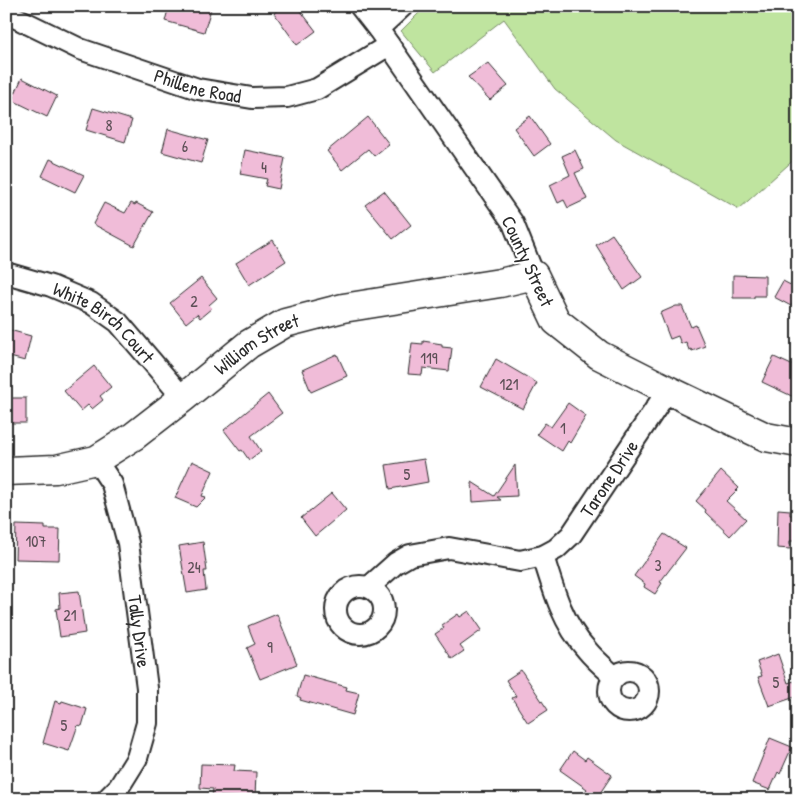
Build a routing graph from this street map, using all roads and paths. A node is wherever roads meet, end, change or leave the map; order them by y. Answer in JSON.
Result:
{"nodes":[{"id":1,"x":360,"y":6,"type":"edge"},
{"id":2,"x":403,"y":6,"type":"edge"},
{"id":3,"x":6,"y":13,"type":"edge"},
{"id":4,"x":378,"y":29,"type":"junction"},
{"id":5,"x":389,"y":46,"type":"junction"},
{"id":6,"x":6,"y":273,"type":"edge"},
{"id":7,"x":534,"y":275,"type":"junction"},
{"id":8,"x":668,"y":390,"type":"junction"},
{"id":9,"x":183,"y":398,"type":"junction"},
{"id":10,"x":798,"y":443,"type":"edge"},
{"id":11,"x":96,"y":460,"type":"junction"},
{"id":12,"x":6,"y":471,"type":"edge"},
{"id":13,"x":543,"y":556,"type":"junction"},
{"id":14,"x":369,"y":587,"type":"dead end"},
{"id":15,"x":615,"y":677,"type":"dead end"},
{"id":16,"x":106,"y":799,"type":"edge"}],
"edges":[{"from":1,"to":4,"type":"street","name":"County Street"},
{"from":2,"to":4,"type":"street"},
{"from":3,"to":5,"type":"street","name":"Phillene Road"},
{"from":4,"to":5,"type":"street","name":"County Street"},
{"from":5,"to":7,"type":"street","name":"County Street"},
{"from":6,"to":9,"type":"street","name":"White Birch Court"},
{"from":7,"to":8,"type":"street","name":"County Street"},
{"from":7,"to":9,"type":"street","name":"William Street"},
{"from":8,"to":10,"type":"street","name":"County Street"},
{"from":8,"to":13,"type":"street","name":"Tarone Drive"},
{"from":9,"to":11,"type":"street","name":"William Street"},
{"from":11,"to":12,"type":"street","name":"William Street"},
{"from":11,"to":16,"type":"street","name":"Tally Drive"},
{"from":13,"to":14,"type":"street","name":"Tarone Drive"},
{"from":13,"to":15,"type":"street"}]}
